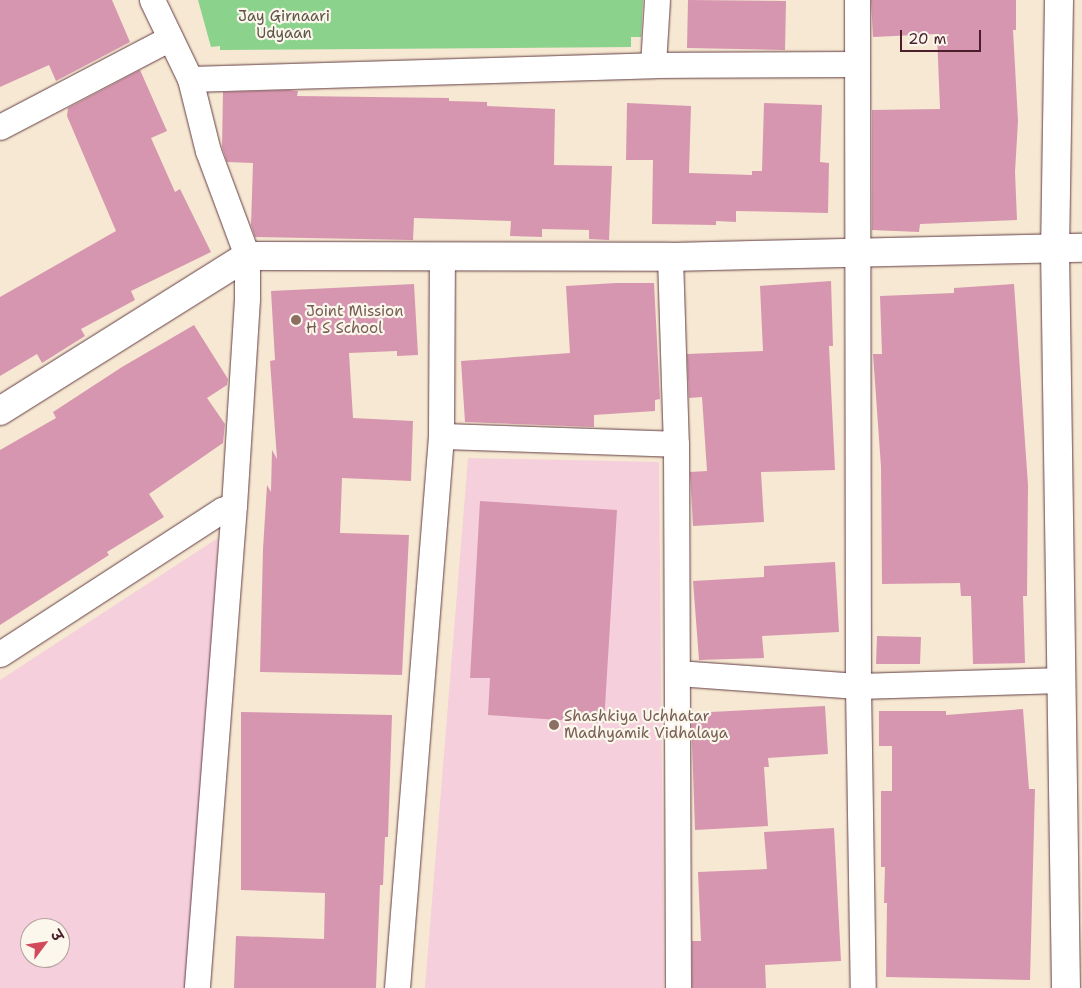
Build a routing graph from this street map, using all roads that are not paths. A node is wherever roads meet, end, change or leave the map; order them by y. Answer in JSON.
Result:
{"nodes":[{"id":1,"x":152,"y":0,"type":"edge"},
{"id":2,"x":658,"y":0,"type":"edge"},
{"id":3,"x":857,"y":0,"type":"edge"},
{"id":4,"x":1060,"y":0,"type":"edge"},
{"id":5,"x":168,"y":39,"type":"junction"},
{"id":6,"x":857,"y":64,"type":"junction"},
{"id":7,"x":653,"y":65,"type":"junction"},
{"id":8,"x":190,"y":79,"type":"junction"},
{"id":9,"x":0,"y":127,"type":"edge"},
{"id":10,"x":1055,"y":248,"type":"junction"},
{"id":11,"x":1082,"y":248,"type":"edge"},
{"id":12,"x":857,"y":252,"type":"junction"},
{"id":13,"x":247,"y":256,"type":"junction"},
{"id":14,"x":670,"y":257,"type":"junction"},
{"id":15,"x":442,"y":259,"type":"junction"},
{"id":16,"x":0,"y":411,"type":"edge"},
{"id":17,"x":441,"y":436,"type":"junction"},
{"id":18,"x":676,"y":444,"type":"junction"},
{"id":19,"x":234,"y":505,"type":"junction"},
{"id":20,"x":0,"y":654,"type":"edge"},
{"id":21,"x":677,"y":673,"type":"junction"},
{"id":22,"x":1062,"y":680,"type":"junction"},
{"id":23,"x":858,"y":686,"type":"junction"},
{"id":24,"x":197,"y":988,"type":"edge"},
{"id":25,"x":397,"y":988,"type":"edge"},
{"id":26,"x":678,"y":988,"type":"edge"},
{"id":27,"x":863,"y":988,"type":"edge"},
{"id":28,"x":1066,"y":988,"type":"edge"}],
"edges":[{"from":1,"to":5,"type":"street"},
{"from":2,"to":7,"type":"street"},
{"from":3,"to":6,"type":"street"},
{"from":4,"to":10,"type":"street"},
{"from":5,"to":8,"type":"street"},
{"from":5,"to":9,"type":"street"},
{"from":6,"to":7,"type":"street"},
{"from":6,"to":12,"type":"street"},
{"from":7,"to":8,"type":"street"},
{"from":8,"to":13,"type":"street"},
{"from":10,"to":11,"type":"street"},
{"from":10,"to":12,"type":"street"},
{"from":10,"to":22,"type":"street"},
{"from":12,"to":14,"type":"street"},
{"from":12,"to":23,"type":"street"},
{"from":13,"to":15,"type":"street"},
{"from":13,"to":16,"type":"street"},
{"from":13,"to":19,"type":"street"},
{"from":14,"to":15,"type":"street"},
{"from":14,"to":18,"type":"street"},
{"from":15,"to":17,"type":"street"},
{"from":17,"to":18,"type":"street"},
{"from":17,"to":25,"type":"street"},
{"from":18,"to":21,"type":"street"},
{"from":19,"to":20,"type":"street"},
{"from":19,"to":24,"type":"street"},
{"from":21,"to":23,"type":"street"},
{"from":21,"to":26,"type":"street"},
{"from":22,"to":23,"type":"street"},
{"from":22,"to":28,"type":"street"},
{"from":23,"to":27,"type":"street"}]}
